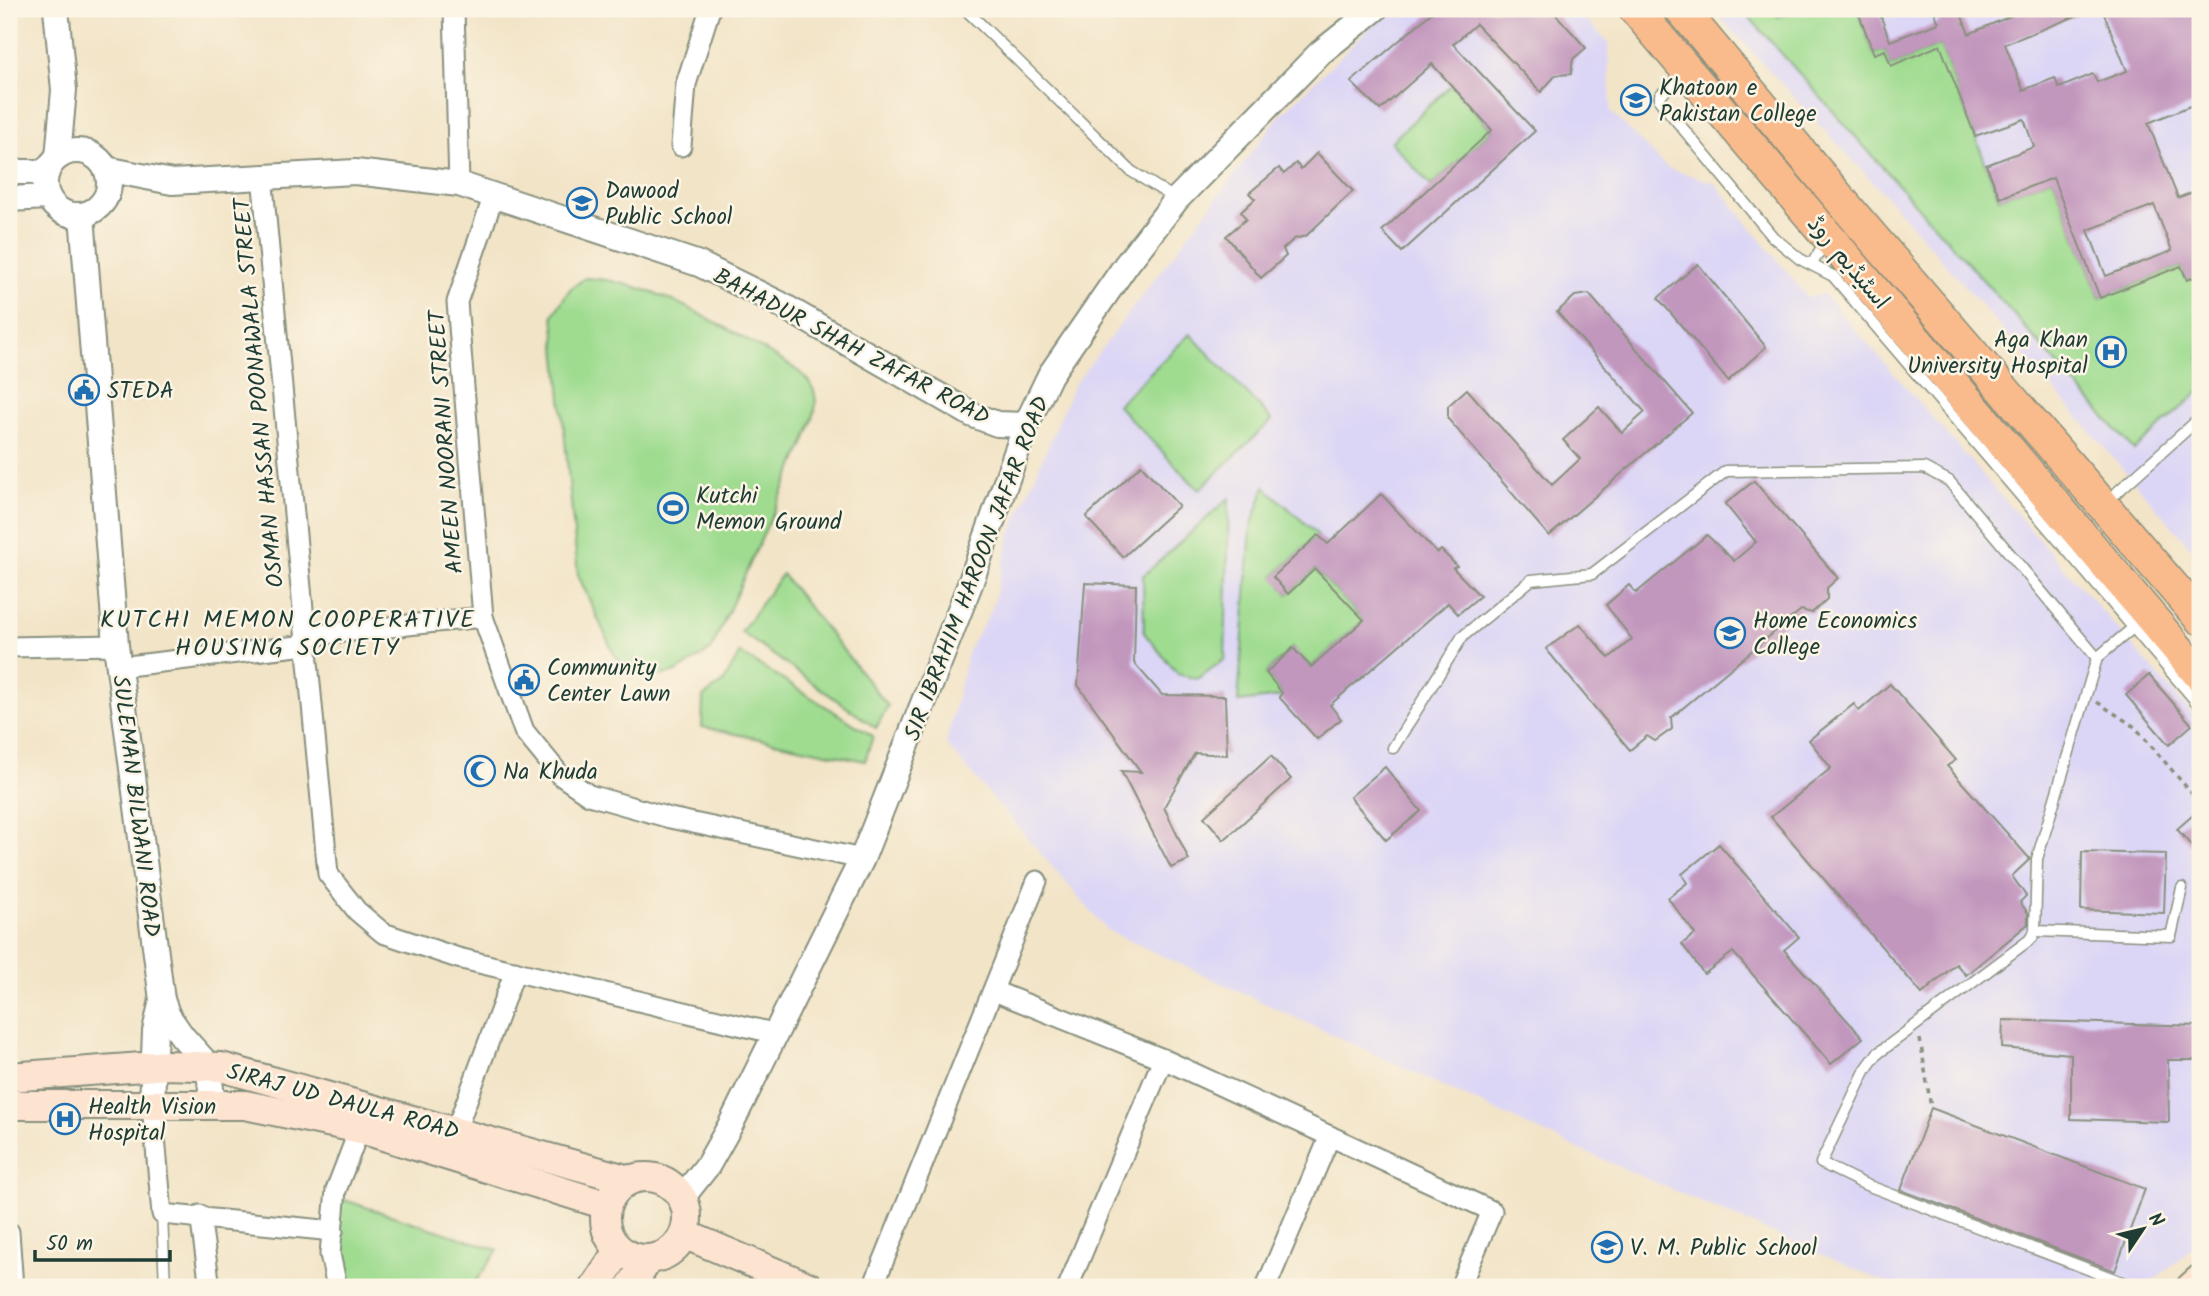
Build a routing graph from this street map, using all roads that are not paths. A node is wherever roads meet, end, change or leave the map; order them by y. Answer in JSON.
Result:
{"nodes":[{"id":1,"x":56,"y":9,"type":"edge"},
{"id":2,"x":454,"y":9,"type":"edge"},
{"id":3,"x":710,"y":9,"type":"edge"},
{"id":4,"x":965,"y":9,"type":"edge"},
{"id":5,"x":1634,"y":9,"type":"edge"},
{"id":6,"x":1681,"y":9,"type":"edge"},
{"id":7,"x":1366,"y":12,"type":"edge"},
{"id":8,"x":1688,"y":72,"type":"junction"},
{"id":9,"x":63,"y":77,"type":"junction"},
{"id":10,"x":681,"y":146,"type":"dead end"},
{"id":11,"x":52,"y":164,"type":"junction"},
{"id":12,"x":103,"y":165,"type":"junction"},
{"id":13,"x":9,"y":172,"type":"edge"},
{"id":14,"x":262,"y":175,"type":"junction"},
{"id":15,"x":172,"y":182,"type":"junction"},
{"id":16,"x":459,"y":184,"type":"junction"},
{"id":17,"x":494,"y":195,"type":"junction"},
{"id":18,"x":48,"y":197,"type":"junction"},
{"id":19,"x":9,"y":199,"type":"edge"},
{"id":20,"x":1177,"y":199,"type":"junction"},
{"id":21,"x":103,"y":201,"type":"junction"},
{"id":22,"x":82,"y":215,"type":"junction"},
{"id":23,"x":1855,"y":217,"type":"junction"},
{"id":24,"x":1820,"y":251,"type":"junction"},
{"id":25,"x":2200,"y":418,"type":"edge"},
{"id":26,"x":1026,"y":425,"type":"junction"},
{"id":27,"x":2102,"y":505,"type":"junction"},
{"id":28,"x":483,"y":617,"type":"junction"},
{"id":29,"x":2200,"y":618,"type":"edge"},
{"id":30,"x":2140,"y":622,"type":"junction"},
{"id":31,"x":305,"y":641,"type":"junction"},
{"id":32,"x":9,"y":647,"type":"edge"},
{"id":33,"x":117,"y":656,"type":"junction"},
{"id":34,"x":2097,"y":658,"type":"junction"},
{"id":35,"x":2200,"y":675,"type":"edge"},
{"id":36,"x":2200,"y":706,"type":"edge"},
{"id":37,"x":1393,"y":748,"type":"dead end"},
{"id":38,"x":862,"y":859,"type":"junction"},
{"id":39,"x":1037,"y":881,"type":"dead end"},
{"id":40,"x":2182,"y":888,"type":"dead end"},
{"id":41,"x":2035,"y":931,"type":"junction"},
{"id":42,"x":514,"y":971,"type":"junction"},
{"id":43,"x":994,"y":992,"type":"junction"},
{"id":44,"x":162,"y":1000,"type":"junction"},
{"id":45,"x":777,"y":1034,"type":"junction"},
{"id":46,"x":1163,"y":1059,"type":"junction"},
{"id":47,"x":208,"y":1065,"type":"junction"},
{"id":48,"x":151,"y":1068,"type":"junction"},
{"id":49,"x":9,"y":1077,"type":"edge"},
{"id":50,"x":152,"y":1104,"type":"junction"},
{"id":51,"x":213,"y":1104,"type":"junction"},
{"id":52,"x":9,"y":1105,"type":"edge"},
{"id":53,"x":363,"y":1119,"type":"junction"},
{"id":54,"x":1330,"y":1136,"type":"junction"},
{"id":55,"x":451,"y":1143,"type":"junction"},
{"id":56,"x":629,"y":1180,"type":"junction"},
{"id":57,"x":681,"y":1199,"type":"junction"},
{"id":58,"x":606,"y":1205,"type":"junction"},
{"id":59,"x":162,"y":1214,"type":"junction"},
{"id":60,"x":200,"y":1215,"type":"junction"},
{"id":61,"x":332,"y":1231,"type":"junction"},
{"id":62,"x":9,"y":1232,"type":"edge"},
{"id":63,"x":684,"y":1234,"type":"junction"},
{"id":64,"x":619,"y":1251,"type":"junction"},
{"id":65,"x":648,"y":1260,"type":"junction"},
{"id":66,"x":2200,"y":1279,"type":"edge"},
{"id":67,"x":2122,"y":1282,"type":"dead end"},
{"id":68,"x":13,"y":1287,"type":"edge"},
{"id":69,"x":165,"y":1287,"type":"edge"},
{"id":70,"x":210,"y":1287,"type":"edge"},
{"id":71,"x":337,"y":1287,"type":"edge"},
{"id":72,"x":595,"y":1287,"type":"edge"},
{"id":73,"x":629,"y":1287,"type":"edge"},
{"id":74,"x":809,"y":1287,"type":"edge"},
{"id":75,"x":873,"y":1287,"type":"edge"},
{"id":76,"x":1068,"y":1287,"type":"edge"},
{"id":77,"x":1266,"y":1287,"type":"edge"},
{"id":78,"x":1460,"y":1287,"type":"edge"},
{"id":79,"x":2190,"y":1287,"type":"edge"}],
"edges":[{"from":1,"to":9,"type":"street"},
{"from":2,"to":16,"type":"street"},
{"from":3,"to":10,"type":"street"},
{"from":4,"to":20,"type":"lane"},
{"from":5,"to":8,"type":"main road","name":"اسٹیڈیم روڈ"},
{"from":6,"to":23,"type":"main road","name":"اسٹیڈیم روڈ"},
{"from":7,"to":20,"type":"street","name":"SIR IBRAHIM HAROON JAFAR ROAD"},
{"from":8,"to":24,"type":"main road","name":"اسٹیڈیم روڈ"},
{"from":8,"to":24,"type":"lane"},
{"from":9,"to":11,"type":"street"},
{"from":9,"to":12,"type":"street"},
{"from":11,"to":12,"type":"street"},
{"from":11,"to":13,"type":"street"},
{"from":11,"to":18,"type":"street"},
{"from":12,"to":15,"type":"street","name":"BAHADUR SHAH ZAFAR ROAD"},
{"from":12,"to":21,"type":"street"},
{"from":14,"to":15,"type":"street","name":"BAHADUR SHAH ZAFAR ROAD"},
{"from":14,"to":16,"type":"street","name":"BAHADUR SHAH ZAFAR ROAD"},
{"from":14,"to":31,"type":"street","name":"OSMAN HASSAN POONAWALA STREET"},
{"from":15,"to":21,"type":"street"},
{"from":16,"to":17,"type":"street","name":"BAHADUR SHAH ZAFAR ROAD"},
{"from":17,"to":26,"type":"street","name":"BAHADUR SHAH ZAFAR ROAD"},
{"from":17,"to":28,"type":"street","name":"AMEEN NOORANI STREET"},
{"from":18,"to":19,"type":"street"},
{"from":18,"to":22,"type":"street"},
{"from":20,"to":26,"type":"street","name":"SIR IBRAHIM HAROON JAFAR ROAD"},
{"from":21,"to":22,"type":"street"},
{"from":22,"to":33,"type":"street","name":"SULEMAN BILWANI ROAD"},
{"from":23,"to":24,"type":"main road"},
{"from":23,"to":27,"type":"main road","name":"اسٹیڈیم روڈ"},
{"from":24,"to":30,"type":"main road","name":"اسٹیڈیم روڈ"},
{"from":25,"to":27,"type":"lane"},
{"from":26,"to":38,"type":"street","name":"SIR IBRAHIM HAROON JAFAR ROAD"},
{"from":27,"to":29,"type":"main road","name":"اسٹیڈیم روڈ"},
{"from":28,"to":31,"type":"street"},
{"from":28,"to":38,"type":"street","name":"AMEEN NOORANI STREET"},
{"from":30,"to":34,"type":"lane"},
{"from":30,"to":35,"type":"main road","name":"اسٹیڈیم روڈ"},
{"from":30,"to":36,"type":"lane"},
{"from":31,"to":33,"type":"street"},
{"from":31,"to":42,"type":"street","name":"OSMAN HASSAN POONAWALA STREET"},
{"from":32,"to":33,"type":"street"},
{"from":33,"to":44,"type":"street","name":"SULEMAN BILWANI ROAD"},
{"from":34,"to":37,"type":"lane"},
{"from":34,"to":41,"type":"lane"},
{"from":38,"to":45,"type":"street","name":"SIR IBRAHIM HAROON JAFAR ROAD"},
{"from":39,"to":43,"type":"street"},
{"from":40,"to":41,"type":"lane"},
{"from":41,"to":67,"type":"lane"},
{"from":42,"to":45,"type":"street","name":"OSMAN HASSAN POONAWALA STREET"},
{"from":42,"to":55,"type":"street"},
{"from":43,"to":46,"type":"street"},
{"from":43,"to":75,"type":"street"},
{"from":44,"to":47,"type":"street"},
{"from":44,"to":48,"type":"street","name":"SULEMAN BILWANI ROAD"},
{"from":45,"to":57,"type":"street","name":"SIR IBRAHIM HAROON JAFAR ROAD"},
{"from":46,"to":54,"type":"street"},
{"from":46,"to":76,"type":"street"},
{"from":47,"to":48,"type":"main road","name":"SIRAJ UD DAULA ROAD"},
{"from":47,"to":51,"type":"street"},
{"from":47,"to":53,"type":"main road","name":"SIRAJ UD DAULA ROAD"},
{"from":48,"to":49,"type":"main road","name":"SIRAJ UD DAULA ROAD"},
{"from":48,"to":50,"type":"street","name":"SULEMAN BILWANI ROAD"},
{"from":50,"to":51,"type":"main road","name":"SIRAJ UD DAULA ROAD"},
{"from":50,"to":52,"type":"main road","name":"SIRAJ UD DAULA ROAD"},
{"from":50,"to":59,"type":"street"},
{"from":51,"to":53,"type":"main road","name":"SIRAJ UD DAULA ROAD"},
{"from":53,"to":55,"type":"main road","name":"SIRAJ UD DAULA ROAD"},
{"from":53,"to":61,"type":"street"},
{"from":54,"to":77,"type":"street"},
{"from":54,"to":78,"type":"street"},
{"from":55,"to":56,"type":"main road","name":"SIRAJ UD DAULA ROAD"},
{"from":55,"to":58,"type":"main road","name":"SIRAJ UD DAULA ROAD"},
{"from":56,"to":57,"type":"main road"},
{"from":56,"to":58,"type":"main road"},
{"from":57,"to":63,"type":"main road"},
{"from":58,"to":64,"type":"main road"},
{"from":59,"to":60,"type":"street"},
{"from":59,"to":69,"type":"lane"},
{"from":60,"to":61,"type":"street"},
{"from":60,"to":70,"type":"street"},
{"from":61,"to":71,"type":"street"},
{"from":62,"to":68,"type":"street"},
{"from":63,"to":65,"type":"main road"},
{"from":63,"to":74,"type":"main road"},
{"from":64,"to":65,"type":"main road"},
{"from":64,"to":72,"type":"main road"},
{"from":65,"to":73,"type":"main road"},
{"from":66,"to":79,"type":"main road"}]}
